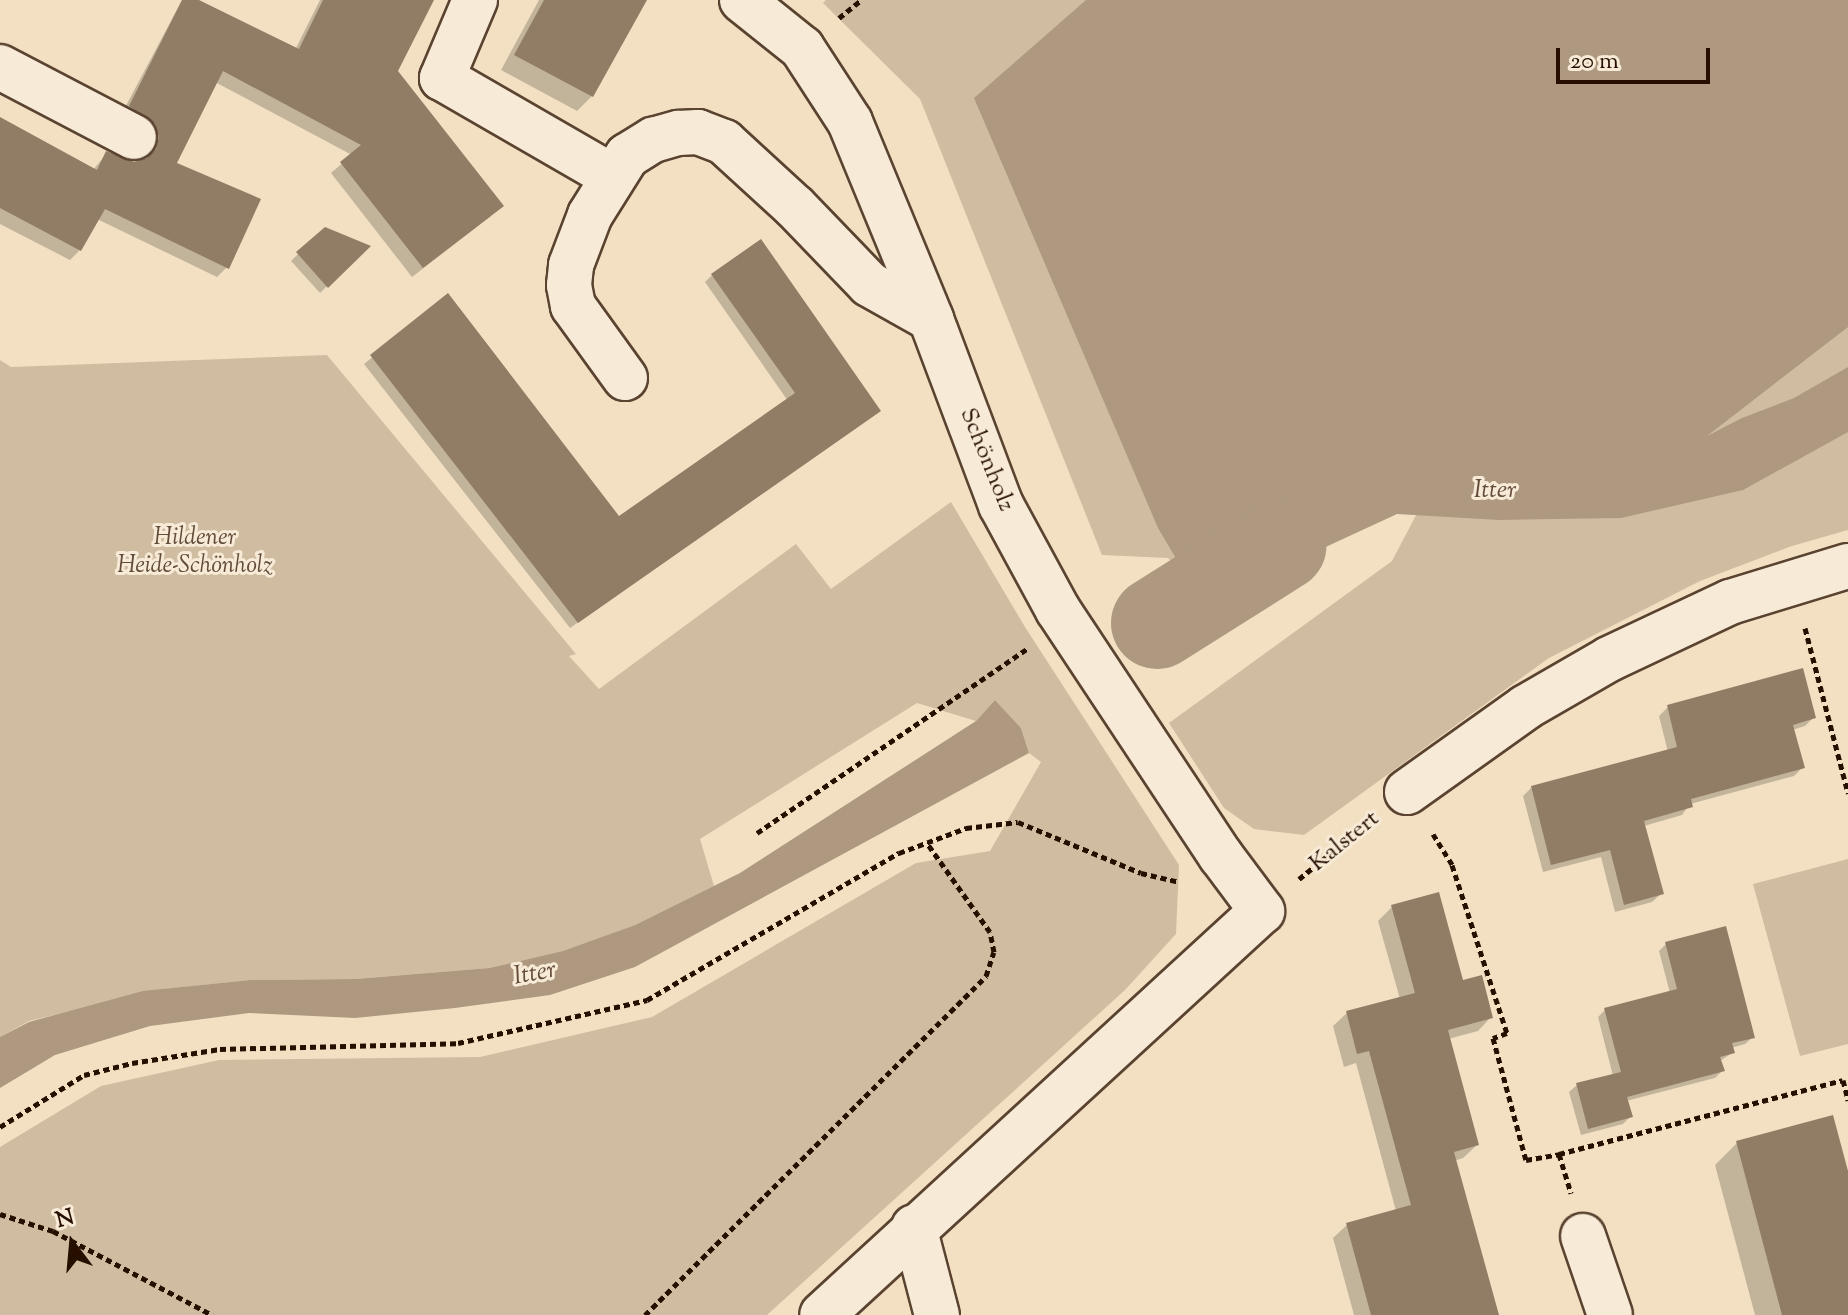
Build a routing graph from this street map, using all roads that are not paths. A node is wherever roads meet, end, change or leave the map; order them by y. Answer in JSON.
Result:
{"nodes":[{"id":1,"x":475,"y":0,"type":"edge"},
{"id":2,"x":742,"y":0,"type":"edge"},
{"id":3,"x":0,"y":67,"type":"edge"},
{"id":4,"x":134,"y":137,"type":"dead end"},
{"id":5,"x":612,"y":176,"type":"junction"},
{"id":6,"x":931,"y":319,"type":"junction"},
{"id":7,"x":625,"y":378,"type":"dead end"},
{"id":8,"x":1848,"y":566,"type":"edge"},
{"id":9,"x":1407,"y":792,"type":"road end"},
{"id":10,"x":914,"y":1227,"type":"junction"},
{"id":11,"x":1583,"y":1236,"type":"road end"},
{"id":12,"x":822,"y":1315,"type":"edge"},
{"id":13,"x":937,"y":1315,"type":"edge"},
{"id":14,"x":1610,"y":1315,"type":"edge"}],
"edges":[{"from":1,"to":5,"type":"street"},
{"from":2,"to":6,"type":"street","name":"Schönholz"},
{"from":3,"to":4,"type":"street"},
{"from":5,"to":6,"type":"street"},
{"from":5,"to":7,"type":"street"},
{"from":6,"to":10,"type":"street","name":"Schönholz"},
{"from":8,"to":9,"type":"street"},
{"from":10,"to":12,"type":"street"},
{"from":10,"to":13,"type":"street"},
{"from":11,"to":14,"type":"street"}]}
